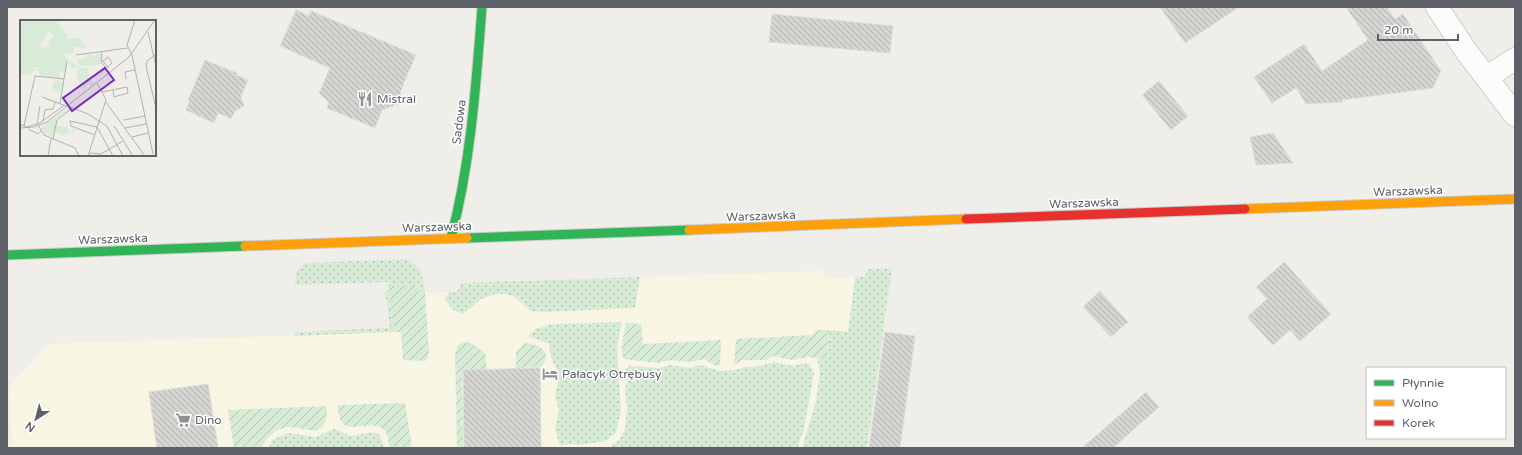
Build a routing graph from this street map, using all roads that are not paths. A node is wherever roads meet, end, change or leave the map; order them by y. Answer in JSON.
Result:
{"nodes":[{"id":1,"x":482,"y":7,"type":"edge"},
{"id":2,"x":1437,"y":7,"type":"edge"},
{"id":3,"x":1515,"y":58,"type":"edge"},
{"id":4,"x":1487,"y":77,"type":"junction"},
{"id":5,"x":1515,"y":115,"type":"edge"},
{"id":6,"x":1515,"y":199,"type":"edge"},
{"id":7,"x":451,"y":238,"type":"junction"},
{"id":8,"x":7,"y":255,"type":"edge"}],
"edges":[{"from":1,"to":7,"type":"main road","name":"Sadowa"},
{"from":2,"to":4,"type":"street"},
{"from":3,"to":4,"type":"street"},
{"from":4,"to":5,"type":"street"},
{"from":6,"to":7,"type":"main road","name":"Warszawska"},
{"from":7,"to":8,"type":"main road","name":"Warszawska"}]}
